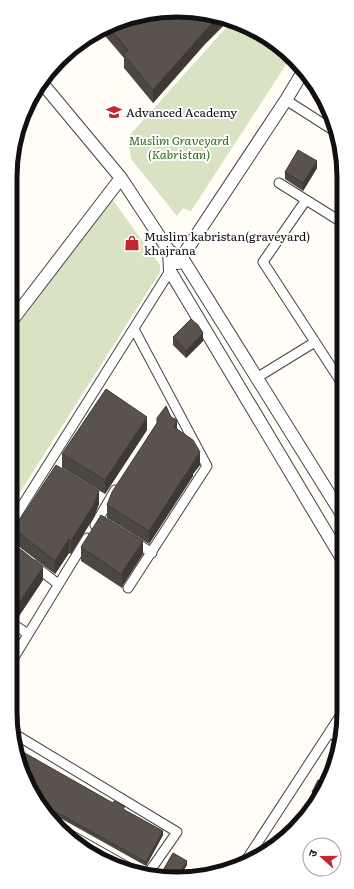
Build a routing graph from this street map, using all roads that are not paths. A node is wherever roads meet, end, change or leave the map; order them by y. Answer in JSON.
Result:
{"nodes":[{"id":1,"x":300,"y":76,"type":"edge"},
{"id":2,"x":45,"y":87,"type":"edge"},
{"id":3,"x":286,"y":100,"type":"junction"},
{"id":4,"x":330,"y":128,"type":"edge"},
{"id":5,"x":121,"y":178,"type":"junction"},
{"id":6,"x":279,"y":184,"type":"dead end"},
{"id":7,"x":306,"y":200,"type":"junction"},
{"id":8,"x":337,"y":219,"type":"edge"},
{"id":9,"x":169,"y":251,"type":"junction"},
{"id":10,"x":182,"y":258,"type":"junction"},
{"id":11,"x":170,"y":271,"type":"junction"},
{"id":12,"x":17,"y":314,"type":"edge"},
{"id":13,"x":134,"y":329,"type":"junction"},
{"id":14,"x":315,"y":342,"type":"junction"},
{"id":15,"x":337,"y":376,"type":"edge"},
{"id":16,"x":258,"y":377,"type":"junction"},
{"id":17,"x":119,"y":483,"type":"edge"},
{"id":18,"x":337,"y":505,"type":"edge"},
{"id":19,"x":17,"y":515,"type":"edge"},
{"id":20,"x":125,"y":536,"type":"edge"},
{"id":21,"x":337,"y":550,"type":"edge"},
{"id":22,"x":152,"y":552,"type":"junction"},
{"id":23,"x":28,"y":561,"type":"edge"},
{"id":24,"x":58,"y":584,"type":"junction"},
{"id":25,"x":128,"y":588,"type":"dead end"},
{"id":26,"x":17,"y":627,"type":"edge"},
{"id":27,"x":28,"y":634,"type":"junction"},
{"id":28,"x":17,"y":652,"type":"edge"},
{"id":29,"x":337,"y":721,"type":"edge"},
{"id":30,"x":331,"y":731,"type":"junction"},
{"id":31,"x":19,"y":736,"type":"edge"},
{"id":32,"x":335,"y":736,"type":"edge"},
{"id":33,"x":88,"y":845,"type":"edge"},
{"id":34,"x":104,"y":854,"type":"edge"},
{"id":35,"x":250,"y":854,"type":"edge"},
{"id":36,"x":151,"y":870,"type":"edge"}],
"edges":[{"from":1,"to":3,"type":"street"},
{"from":2,"to":5,"type":"street"},
{"from":3,"to":4,"type":"street"},
{"from":3,"to":10,"type":"street"},
{"from":5,"to":9,"type":"street"},
{"from":5,"to":12,"type":"street"},
{"from":6,"to":7,"type":"street"},
{"from":7,"to":8,"type":"street"},
{"from":7,"to":14,"type":"street"},
{"from":9,"to":10,"type":"street"},
{"from":9,"to":11,"type":"street"},
{"from":10,"to":11,"type":"street"},
{"from":10,"to":16,"type":"street"},
{"from":11,"to":13,"type":"street"},
{"from":11,"to":21,"type":"street"},
{"from":13,"to":19,"type":"street"},
{"from":13,"to":22,"type":"street"},
{"from":14,"to":15,"type":"street"},
{"from":14,"to":16,"type":"street"},
{"from":16,"to":18,"type":"street"},
{"from":17,"to":24,"type":"street"},
{"from":20,"to":22,"type":"street"},
{"from":22,"to":25,"type":"street"},
{"from":23,"to":24,"type":"street"},
{"from":24,"to":27,"type":"street"},
{"from":26,"to":27,"type":"street"},
{"from":27,"to":28,"type":"street"},
{"from":29,"to":30,"type":"street"},
{"from":30,"to":32,"type":"street"},
{"from":30,"to":35,"type":"street"},
{"from":31,"to":36,"type":"street"},
{"from":33,"to":34,"type":"street"}]}
